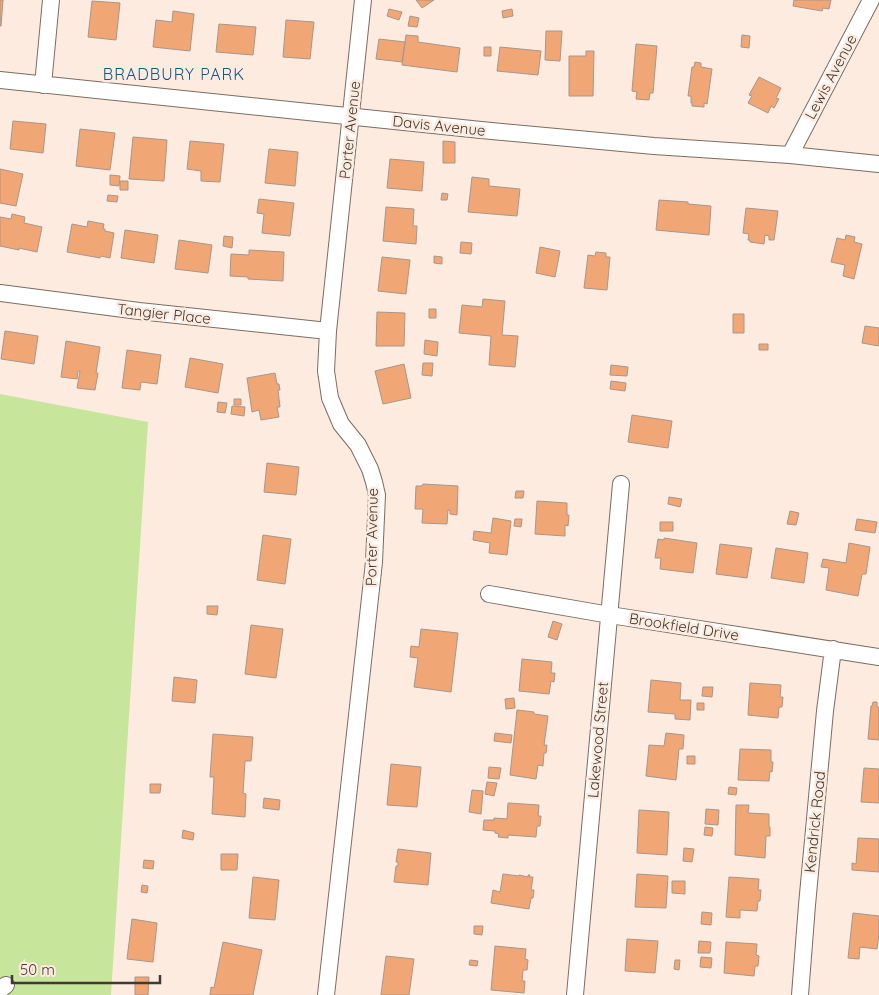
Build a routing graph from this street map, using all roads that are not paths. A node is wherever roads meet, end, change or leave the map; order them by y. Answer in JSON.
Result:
{"nodes":[{"id":1,"x":51,"y":0,"type":"edge"},
{"id":2,"x":363,"y":0,"type":"edge"},
{"id":3,"x":871,"y":0,"type":"edge"},
{"id":4,"x":0,"y":80,"type":"edge"},
{"id":5,"x":43,"y":84,"type":"junction"},
{"id":6,"x":351,"y":117,"type":"junction"},
{"id":7,"x":790,"y":155,"type":"junction"},
{"id":8,"x":879,"y":164,"type":"edge"},
{"id":9,"x":0,"y":293,"type":"edge"},
{"id":10,"x":328,"y":331,"type":"junction"},
{"id":11,"x":621,"y":484,"type":"dead end"},
{"id":12,"x":489,"y":594,"type":"dead end"},
{"id":13,"x":610,"y":615,"type":"junction"},
{"id":14,"x":833,"y":649,"type":"junction"},
{"id":15,"x":879,"y":657,"type":"edge"},
{"id":16,"x":326,"y":995,"type":"edge"},
{"id":17,"x":574,"y":995,"type":"edge"},
{"id":18,"x":800,"y":995,"type":"edge"}],
"edges":[{"from":1,"to":5,"type":"street"},
{"from":2,"to":6,"type":"street","name":"Porter Avenue"},
{"from":3,"to":7,"type":"street","name":"Lewis Avenue"},
{"from":4,"to":5,"type":"street","name":"Davis Avenue"},
{"from":5,"to":6,"type":"street","name":"Davis Avenue"},
{"from":6,"to":7,"type":"street","name":"Davis Avenue"},
{"from":6,"to":10,"type":"street","name":"Porter Avenue"},
{"from":7,"to":8,"type":"street","name":"Davis Avenue"},
{"from":9,"to":10,"type":"street","name":"Tangier Place"},
{"from":10,"to":16,"type":"street","name":"Porter Avenue"},
{"from":11,"to":13,"type":"street","name":"Lakewood Street"},
{"from":12,"to":13,"type":"street","name":"Brookfield Drive"},
{"from":13,"to":14,"type":"street","name":"Brookfield Drive"},
{"from":13,"to":17,"type":"street","name":"Lakewood Street"},
{"from":14,"to":15,"type":"street","name":"Brookfield Drive"},
{"from":14,"to":18,"type":"street","name":"Kendrick Road"}]}
